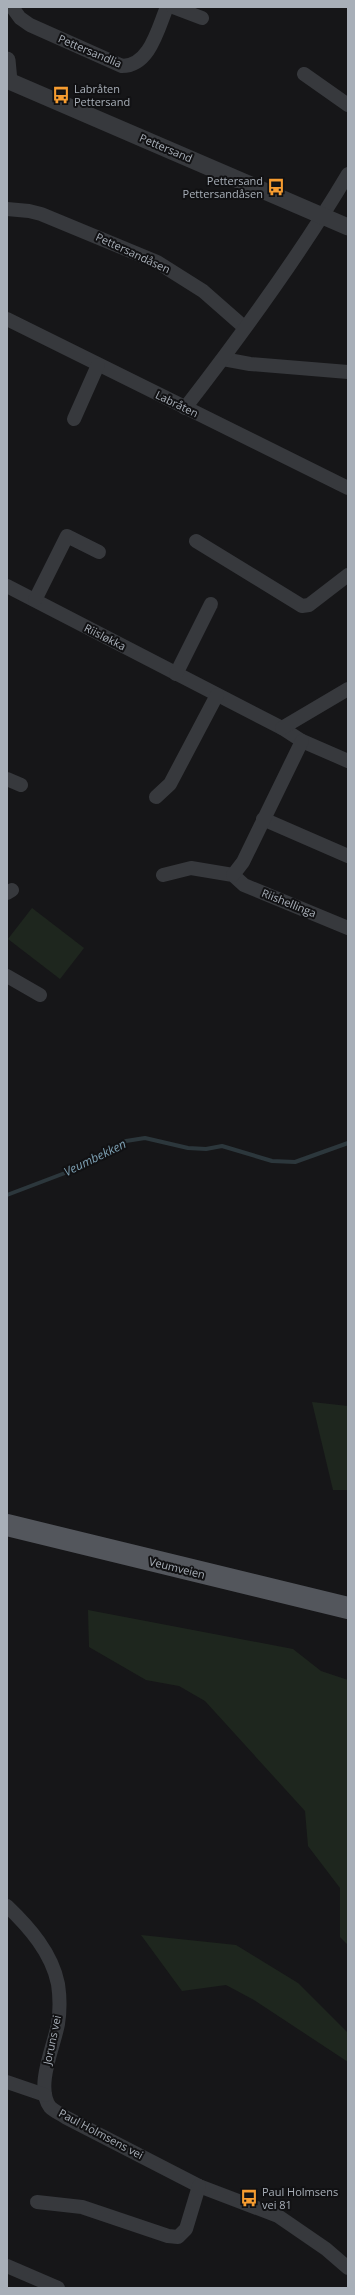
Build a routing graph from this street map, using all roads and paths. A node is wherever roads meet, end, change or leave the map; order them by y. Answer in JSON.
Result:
{"nodes":[{"id":1,"x":12,"y":7,"type":"edge"},
{"id":2,"x":167,"y":7,"type":"edge"},
{"id":3,"x":173,"y":7,"type":"edge"},
{"id":4,"x":202,"y":18,"type":"dead end"},
{"id":5,"x":7,"y":60,"type":"edge"},
{"id":6,"x":304,"y":74,"type":"dead end"},
{"id":7,"x":8,"y":83,"type":"edge"},
{"id":8,"x":348,"y":105,"type":"edge"},
{"id":9,"x":348,"y":174,"type":"edge"},
{"id":10,"x":7,"y":209,"type":"edge"},
{"id":11,"x":323,"y":216,"type":"junction"},
{"id":12,"x":348,"y":227,"type":"edge"},
{"id":13,"x":7,"y":319,"type":"edge"},
{"id":14,"x":244,"y":327,"type":"junction"},
{"id":15,"x":223,"y":359,"type":"junction"},
{"id":16,"x":98,"y":366,"type":"junction"},
{"id":17,"x":348,"y":372,"type":"edge"},
{"id":18,"x":186,"y":408,"type":"junction"},
{"id":19,"x":74,"y":418,"type":"dead end"},
{"id":20,"x":348,"y":488,"type":"edge"},
{"id":21,"x":196,"y":541,"type":"dead end"},
{"id":22,"x":99,"y":552,"type":"dead end"},
{"id":23,"x":348,"y":575,"type":"edge"},
{"id":24,"x":7,"y":587,"type":"edge"},
{"id":25,"x":34,"y":600,"type":"junction"},
{"id":26,"x":211,"y":604,"type":"dead end"},
{"id":27,"x":176,"y":674,"type":"junction"},
{"id":28,"x":348,"y":689,"type":"edge"},
{"id":29,"x":217,"y":695,"type":"junction"},
{"id":30,"x":282,"y":728,"type":"junction"},
{"id":31,"x":302,"y":741,"type":"junction"},
{"id":32,"x":348,"y":761,"type":"edge"},
{"id":33,"x":7,"y":779,"type":"edge"},
{"id":34,"x":21,"y":785,"type":"dead end"},
{"id":35,"x":156,"y":797,"type":"dead end"},
{"id":36,"x":263,"y":819,"type":"junction"},
{"id":37,"x":348,"y":856,"type":"edge"},
{"id":38,"x":163,"y":875,"type":"dead end"},
{"id":39,"x":233,"y":876,"type":"junction"},
{"id":40,"x":348,"y":928,"type":"edge"},
{"id":41,"x":7,"y":976,"type":"edge"},
{"id":42,"x":40,"y":996,"type":"dead end"},
{"id":43,"x":7,"y":1525,"type":"edge"},
{"id":44,"x":348,"y":1608,"type":"edge"},
{"id":45,"x":7,"y":1906,"type":"edge"},
{"id":46,"x":7,"y":2082,"type":"edge"},
{"id":47,"x":45,"y":2095,"type":"junction"},
{"id":48,"x":199,"y":2186,"type":"junction"},
{"id":49,"x":37,"y":2202,"type":"dead end"},
{"id":50,"x":7,"y":2266,"type":"edge"},
{"id":51,"x":348,"y":2268,"type":"edge"},
{"id":52,"x":58,"y":2288,"type":"edge"}],
"edges":[{"from":1,"to":2,"type":"street","name":"Pettersandlia"},
{"from":3,"to":4,"type":"street"},
{"from":5,"to":7,"type":"street"},
{"from":6,"to":8,"type":"street"},
{"from":7,"to":11,"type":"street","name":"Pettersand"},
{"from":9,"to":11,"type":"street"},
{"from":10,"to":14,"type":"street","name":"Pettersandåsen"},
{"from":11,"to":12,"type":"street","name":"Pettersand"},
{"from":11,"to":14,"type":"street"},
{"from":13,"to":16,"type":"street","name":"Labråten"},
{"from":14,"to":15,"type":"street"},
{"from":15,"to":17,"type":"street"},
{"from":15,"to":18,"type":"street"},
{"from":16,"to":18,"type":"street","name":"Labråten"},
{"from":16,"to":19,"type":"street"},
{"from":18,"to":20,"type":"street","name":"Labråten"},
{"from":21,"to":23,"type":"street"},
{"from":22,"to":25,"type":"street"},
{"from":24,"to":25,"type":"street","name":"Riisløkka"},
{"from":25,"to":27,"type":"street","name":"Riisløkka"},
{"from":26,"to":27,"type":"street"},
{"from":27,"to":29,"type":"street","name":"Riisløkka"},
{"from":28,"to":30,"type":"street"},
{"from":29,"to":30,"type":"street","name":"Riisløkka"},
{"from":29,"to":35,"type":"street"},
{"from":30,"to":31,"type":"street","name":"Riisløkka"},
{"from":31,"to":32,"type":"street","name":"Riisløkka"},
{"from":31,"to":36,"type":"street"},
{"from":33,"to":34,"type":"street"},
{"from":36,"to":37,"type":"street"},
{"from":36,"to":39,"type":"street"},
{"from":38,"to":39,"type":"street","name":"Riishellinga"},
{"from":39,"to":40,"type":"street","name":"Riishellinga"},
{"from":41,"to":42,"type":"street"},
{"from":43,"to":44,"type":"main road","name":"Veumveien"},
{"from":45,"to":47,"type":"street","name":"Joruns vei"},
{"from":46,"to":47,"type":"street"},
{"from":47,"to":48,"type":"street","name":"Paul Holmsens vei"},
{"from":48,"to":49,"type":"street"},
{"from":48,"to":51,"type":"street","name":"Paul Holmsens vei"},
{"from":50,"to":52,"type":"street"}]}
